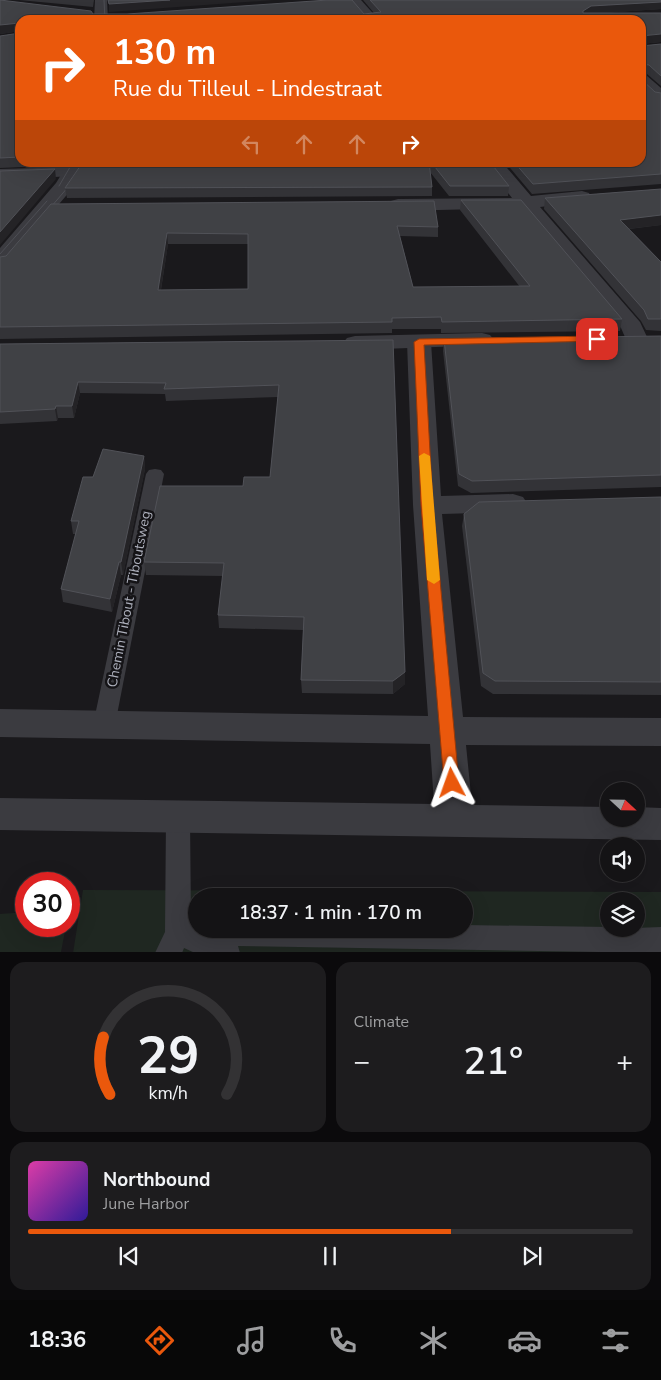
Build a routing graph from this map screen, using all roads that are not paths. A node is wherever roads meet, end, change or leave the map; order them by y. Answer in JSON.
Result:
{"nodes":[{"id":1,"x":101,"y":0,"type":"edge"},
{"id":2,"x":354,"y":0,"type":"edge"},
{"id":3,"x":337,"y":1,"type":"edge"},
{"id":4,"x":88,"y":14,"type":"edge"},
{"id":5,"x":93,"y":15,"type":"edge"},
{"id":6,"x":104,"y":15,"type":"edge"},
{"id":7,"x":368,"y":15,"type":"edge"},
{"id":8,"x":646,"y":82,"type":"edge"},
{"id":9,"x":661,"y":96,"type":"edge"},
{"id":10,"x":76,"y":167,"type":"edge"},
{"id":11,"x":496,"y":167,"type":"edge"},
{"id":12,"x":0,"y":174,"type":"edge"},
{"id":13,"x":596,"y":196,"type":"edge"},
{"id":14,"x":526,"y":202,"type":"junction"},
{"id":15,"x":377,"y":205,"type":"edge"},
{"id":16,"x":47,"y":206,"type":"junction"},
{"id":17,"x":69,"y":207,"type":"edge"},
{"id":18,"x":0,"y":261,"type":"edge"},
{"id":19,"x":661,"y":339,"type":"edge"},
{"id":20,"x":500,"y":340,"type":"edge"},
{"id":21,"x":419,"y":342,"type":"junction"},
{"id":22,"x":329,"y":343,"type":"edge"},
{"id":23,"x":155,"y":474,"type":"dead end"},
{"id":24,"x":543,"y":502,"type":"edge"},
{"id":25,"x":427,"y":505,"type":"junction"},
{"id":26,"x":0,"y":723,"type":"edge"},
{"id":27,"x":104,"y":724,"type":"junction"},
{"id":28,"x":447,"y":729,"type":"junction"},
{"id":29,"x":661,"y":732,"type":"edge"},
{"id":30,"x":0,"y":814,"type":"edge"},
{"id":31,"x":178,"y":818,"type":"junction"},
{"id":32,"x":454,"y":819,"type":"junction"},
{"id":33,"x":661,"y":824,"type":"edge"},
{"id":34,"x":661,"y":940,"type":"edge"},
{"id":35,"x":173,"y":943,"type":"edge"},
{"id":36,"x":227,"y":952,"type":"edge"}],
"edges":[{"from":1,"to":6,"type":"street"},
{"from":2,"to":3,"type":"street"},
{"from":2,"to":7,"type":"street"},
{"from":4,"to":5,"type":"street"},
{"from":8,"to":9,"type":"street"},
{"from":10,"to":12,"type":"street"},
{"from":10,"to":16,"type":"street"},
{"from":11,"to":14,"type":"street"},
{"from":13,"to":14,"type":"street"},
{"from":14,"to":15,"type":"street"},
{"from":14,"to":19,"type":"street"},
{"from":16,"to":17,"type":"street"},
{"from":16,"to":18,"type":"street"},
{"from":20,"to":21,"type":"street"},
{"from":21,"to":22,"type":"street"},
{"from":21,"to":25,"type":"street"},
{"from":23,"to":27,"type":"lane","name":"Chemin Tibout - Tiboutsweg"},
{"from":24,"to":25,"type":"street"},
{"from":25,"to":28,"type":"street"},
{"from":26,"to":27,"type":"street"},
{"from":27,"to":28,"type":"street"},
{"from":28,"to":29,"type":"street"},
{"from":28,"to":32,"type":"street"},
{"from":30,"to":31,"type":"street"},
{"from":31,"to":32,"type":"street"},
{"from":31,"to":35,"type":"lane"},
{"from":32,"to":33,"type":"street"},
{"from":34,"to":35,"type":"lane"},
{"from":35,"to":36,"type":"lane"}]}
